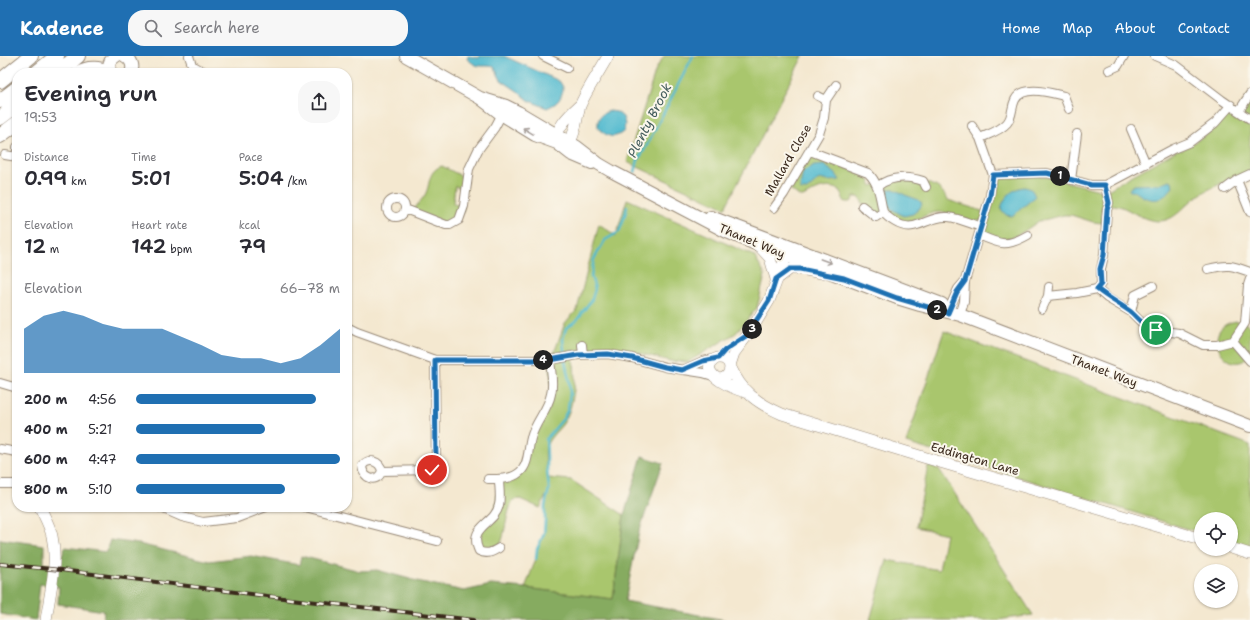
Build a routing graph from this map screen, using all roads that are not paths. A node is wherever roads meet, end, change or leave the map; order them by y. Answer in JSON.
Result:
{"nodes":[{"id":1,"x":31,"y":56,"type":"edge"},
{"id":2,"x":57,"y":56,"type":"edge"},
{"id":3,"x":78,"y":56,"type":"edge"},
{"id":4,"x":116,"y":56,"type":"edge"},
{"id":5,"x":125,"y":56,"type":"edge"},
{"id":6,"x":189,"y":56,"type":"edge"},
{"id":7,"x":406,"y":56,"type":"edge"},
{"id":8,"x":543,"y":56,"type":"edge"},
{"id":9,"x":608,"y":56,"type":"edge"},
{"id":10,"x":1124,"y":56,"type":"edge"},
{"id":11,"x":1159,"y":57,"type":"edge"},
{"id":12,"x":23,"y":61,"type":"edge"},
{"id":13,"x":134,"y":65,"type":"edge"},
{"id":14,"x":15,"y":68,"type":"edge"},
{"id":15,"x":42,"y":68,"type":"edge"},
{"id":16,"x":63,"y":68,"type":"edge"},
{"id":17,"x":109,"y":68,"type":"edge"},
{"id":18,"x":196,"y":68,"type":"edge"},
{"id":19,"x":567,"y":68,"type":"dead end"},
{"id":20,"x":1109,"y":70,"type":"dead end"},
{"id":21,"x":12,"y":71,"type":"edge"},
{"id":22,"x":0,"y":81,"type":"edge"},
{"id":23,"x":836,"y":85,"type":"dead end"},
{"id":24,"x":12,"y":92,"type":"edge"},
{"id":25,"x":1250,"y":94,"type":"edge"},
{"id":26,"x":818,"y":96,"type":"dead end"},
{"id":27,"x":826,"y":100,"type":"junction"},
{"id":28,"x":0,"y":101,"type":"edge"},
{"id":29,"x":1230,"y":105,"type":"junction"},
{"id":30,"x":12,"y":108,"type":"edge"},
{"id":31,"x":1069,"y":109,"type":"dead end"},
{"id":32,"x":504,"y":110,"type":"junction"},
{"id":33,"x":1239,"y":111,"type":"junction"},
{"id":34,"x":0,"y":118,"type":"edge"},
{"id":35,"x":1250,"y":119,"type":"edge"},
{"id":36,"x":972,"y":126,"type":"dead end"},
{"id":37,"x":12,"y":127,"type":"edge"},
{"id":38,"x":1131,"y":129,"type":"dead end"},
{"id":39,"x":1077,"y":134,"type":"dead end"},
{"id":40,"x":0,"y":136,"type":"edge"},
{"id":41,"x":980,"y":138,"type":"junction"},
{"id":42,"x":561,"y":142,"type":"junction"},
{"id":43,"x":810,"y":150,"type":"junction"},
{"id":44,"x":4,"y":155,"type":"dead end"},
{"id":45,"x":12,"y":156,"type":"edge"},
{"id":46,"x":1146,"y":164,"type":"junction"},
{"id":47,"x":1250,"y":174,"type":"edge"},
{"id":48,"x":993,"y":175,"type":"junction"},
{"id":49,"x":1071,"y":180,"type":"junction"},
{"id":50,"x":1237,"y":180,"type":"junction"},
{"id":51,"x":1105,"y":185,"type":"junction"},
{"id":52,"x":878,"y":186,"type":"junction"},
{"id":53,"x":926,"y":187,"type":"dead end"},
{"id":54,"x":1225,"y":189,"type":"dead end"},
{"id":55,"x":862,"y":206,"type":"dead end"},
{"id":56,"x":681,"y":208,"type":"junction"},
{"id":57,"x":774,"y":208,"type":"dead end"},
{"id":58,"x":405,"y":209,"type":"dead end"},
{"id":59,"x":883,"y":212,"type":"junction"},
{"id":60,"x":1250,"y":212,"type":"edge"},
{"id":61,"x":980,"y":231,"type":"junction"},
{"id":62,"x":1028,"y":235,"type":"dead end"},
{"id":63,"x":758,"y":246,"type":"junction"},
{"id":64,"x":787,"y":251,"type":"junction"},
{"id":65,"x":1208,"y":269,"type":"dead end"},
{"id":66,"x":1250,"y":272,"type":"edge"},
{"id":67,"x":844,"y":278,"type":"junction"},
{"id":68,"x":776,"y":279,"type":"junction"},
{"id":69,"x":1250,"y":279,"type":"edge"},
{"id":70,"x":965,"y":281,"type":"junction"},
{"id":71,"x":1153,"y":286,"type":"dead end"},
{"id":72,"x":1049,"y":287,"type":"dead end"},
{"id":73,"x":1097,"y":289,"type":"junction"},
{"id":74,"x":1048,"y":296,"type":"junction"},
{"id":75,"x":1042,"y":309,"type":"dead end"},
{"id":76,"x":949,"y":310,"type":"junction"},
{"id":77,"x":1131,"y":312,"type":"junction"},
{"id":78,"x":960,"y":315,"type":"junction"},
{"id":79,"x":352,"y":330,"type":"edge"},
{"id":80,"x":746,"y":336,"type":"junction"},
{"id":81,"x":1233,"y":341,"type":"junction"},
{"id":82,"x":582,"y":345,"type":"dead end"},
{"id":83,"x":583,"y":355,"type":"junction"},
{"id":84,"x":716,"y":359,"type":"junction"},
{"id":85,"x":435,"y":360,"type":"junction"},
{"id":86,"x":550,"y":360,"type":"junction"},
{"id":87,"x":1250,"y":361,"type":"edge"},
{"id":88,"x":730,"y":366,"type":"junction"},
{"id":89,"x":682,"y":370,"type":"junction"},
{"id":90,"x":716,"y":378,"type":"junction"},
{"id":91,"x":0,"y":383,"type":"edge"},
{"id":92,"x":12,"y":387,"type":"edge"},
{"id":93,"x":746,"y":393,"type":"junction"},
{"id":94,"x":1249,"y":426,"type":"edge"},
{"id":95,"x":0,"y":449,"type":"edge"},
{"id":96,"x":12,"y":451,"type":"edge"},
{"id":97,"x":382,"y":471,"type":"dead end"},
{"id":98,"x":488,"y":479,"type":"dead end"},
{"id":99,"x":499,"y":479,"type":"junction"},
{"id":100,"x":0,"y":484,"type":"edge"},
{"id":101,"x":12,"y":484,"type":"edge"},
{"id":102,"x":42,"y":512,"type":"edge"},
{"id":103,"x":169,"y":512,"type":"edge"},
{"id":104,"x":253,"y":512,"type":"edge"},
{"id":105,"x":327,"y":512,"type":"edge"},
{"id":106,"x":1194,"y":537,"type":"edge"},
{"id":107,"x":437,"y":541,"type":"dead end"},
{"id":108,"x":500,"y":548,"type":"dead end"},
{"id":109,"x":1238,"y":550,"type":"edge"},
{"id":110,"x":1250,"y":554,"type":"edge"},
{"id":111,"x":46,"y":620,"type":"edge"}],
"edges":[{"from":1,"to":12,"type":"highway"},
{"from":2,"to":15,"type":"highway"},
{"from":3,"to":16,"type":"highway"},
{"from":4,"to":17,"type":"main road"},
{"from":5,"to":13,"type":"main road"},
{"from":6,"to":18,"type":"street"},
{"from":7,"to":32,"type":"main road","name":"Thanet Way"},
{"from":8,"to":19,"type":"street"},
{"from":9,"to":42,"type":"street"},
{"from":10,"to":20,"type":"street"},
{"from":11,"to":29,"type":"street"},
{"from":12,"to":14,"type":"highway"},
{"from":21,"to":22,"type":"highway"},
{"from":23,"to":27,"type":"street","name":"Mallard Close"},
{"from":24,"to":28,"type":"highway"},
{"from":25,"to":33,"type":"street"},
{"from":26,"to":27,"type":"street"},
{"from":27,"to":43,"type":"street","name":"Mallard Close"},
{"from":29,"to":33,"type":"street"},
{"from":29,"to":46,"type":"street"},
{"from":30,"to":34,"type":"highway"},
{"from":31,"to":41,"type":"street"},
{"from":32,"to":42,"type":"main road","name":"Thanet Way"},
{"from":32,"to":58,"type":"street"},
{"from":33,"to":35,"type":"street"},
{"from":36,"to":41,"type":"street"},
{"from":37,"to":40,"type":"highway"},
{"from":38,"to":46,"type":"street"},
{"from":39,"to":49,"type":"street"},
{"from":41,"to":48,"type":"street"},
{"from":42,"to":56,"type":"main road","name":"Thanet Way"},
{"from":43,"to":52,"type":"street"},
{"from":43,"to":57,"type":"street","name":"Mallard Close"},
{"from":44,"to":45,"type":"street"},
{"from":46,"to":51,"type":"street"},
{"from":47,"to":50,"type":"street"},
{"from":48,"to":49,"type":"street"},
{"from":48,"to":61,"type":"street"},
{"from":49,"to":51,"type":"street"},
{"from":50,"to":54,"type":"street"},
{"from":50,"to":60,"type":"street"},
{"from":51,"to":73,"type":"street"},
{"from":52,"to":53,"type":"street"},
{"from":52,"to":59,"type":"street"},
{"from":55,"to":59,"type":"street"},
{"from":56,"to":63,"type":"main road","name":"Thanet Way"},
{"from":56,"to":64,"type":"main road","name":"Thanet Way"},
{"from":59,"to":61,"type":"street"},
{"from":61,"to":62,"type":"street"},
{"from":61,"to":70,"type":"street"},
{"from":63,"to":64,"type":"main road","name":"Thanet Way"},
{"from":63,"to":68,"type":"street"},
{"from":64,"to":67,"type":"main road","name":"Thanet Way"},
{"from":64,"to":68,"type":"street"},
{"from":64,"to":76,"type":"main road","name":"Thanet Way","one_way":true},
{"from":65,"to":66,"type":"street"},
{"from":67,"to":68,"type":"street"},
{"from":67,"to":76,"type":"main road","name":"Thanet Way"},
{"from":68,"to":80,"type":"street"},
{"from":69,"to":81,"type":"street"},
{"from":70,"to":76,"type":"street"},
{"from":70,"to":78,"type":"street"},
{"from":71,"to":77,"type":"street"},
{"from":72,"to":74,"type":"street"},
{"from":73,"to":74,"type":"street"},
{"from":73,"to":77,"type":"street"},
{"from":74,"to":75,"type":"street"},
{"from":76,"to":78,"type":"main road","name":"Thanet Way"},
{"from":77,"to":81,"type":"street"},
{"from":78,"to":94,"type":"main road","name":"Thanet Way"},
{"from":79,"to":85,"type":"street","name":"Eddington Lane"},
{"from":80,"to":84,"type":"street"},
{"from":80,"to":88,"type":"street"},
{"from":81,"to":87,"type":"street"},
{"from":82,"to":83,"type":"street"},
{"from":83,"to":86,"type":"street","name":"Eddington Lane"},
{"from":83,"to":89,"type":"street","name":"Eddington Lane"},
{"from":84,"to":88,"type":"street"},
{"from":84,"to":89,"type":"street"},
{"from":84,"to":90,"type":"street"},
{"from":85,"to":86,"type":"street","name":"Eddington Lane"},
{"from":85,"to":97,"type":"street"},
{"from":86,"to":99,"type":"street"},
{"from":88,"to":90,"type":"street"},
{"from":88,"to":93,"type":"street","name":"Eddington Lane"},
{"from":89,"to":90,"type":"street","name":"Eddington Lane"},
{"from":90,"to":93,"type":"street","name":"Eddington Lane"},
{"from":91,"to":92,"type":"street"},
{"from":93,"to":106,"type":"street","name":"Eddington Lane"},
{"from":95,"to":96,"type":"street"},
{"from":98,"to":99,"type":"street"},
{"from":99,"to":108,"type":"street"},
{"from":100,"to":101,"type":"street"},
{"from":102,"to":111,"type":"street"},
{"from":103,"to":104,"type":"street"},
{"from":105,"to":107,"type":"street"},
{"from":109,"to":110,"type":"street"}]}
